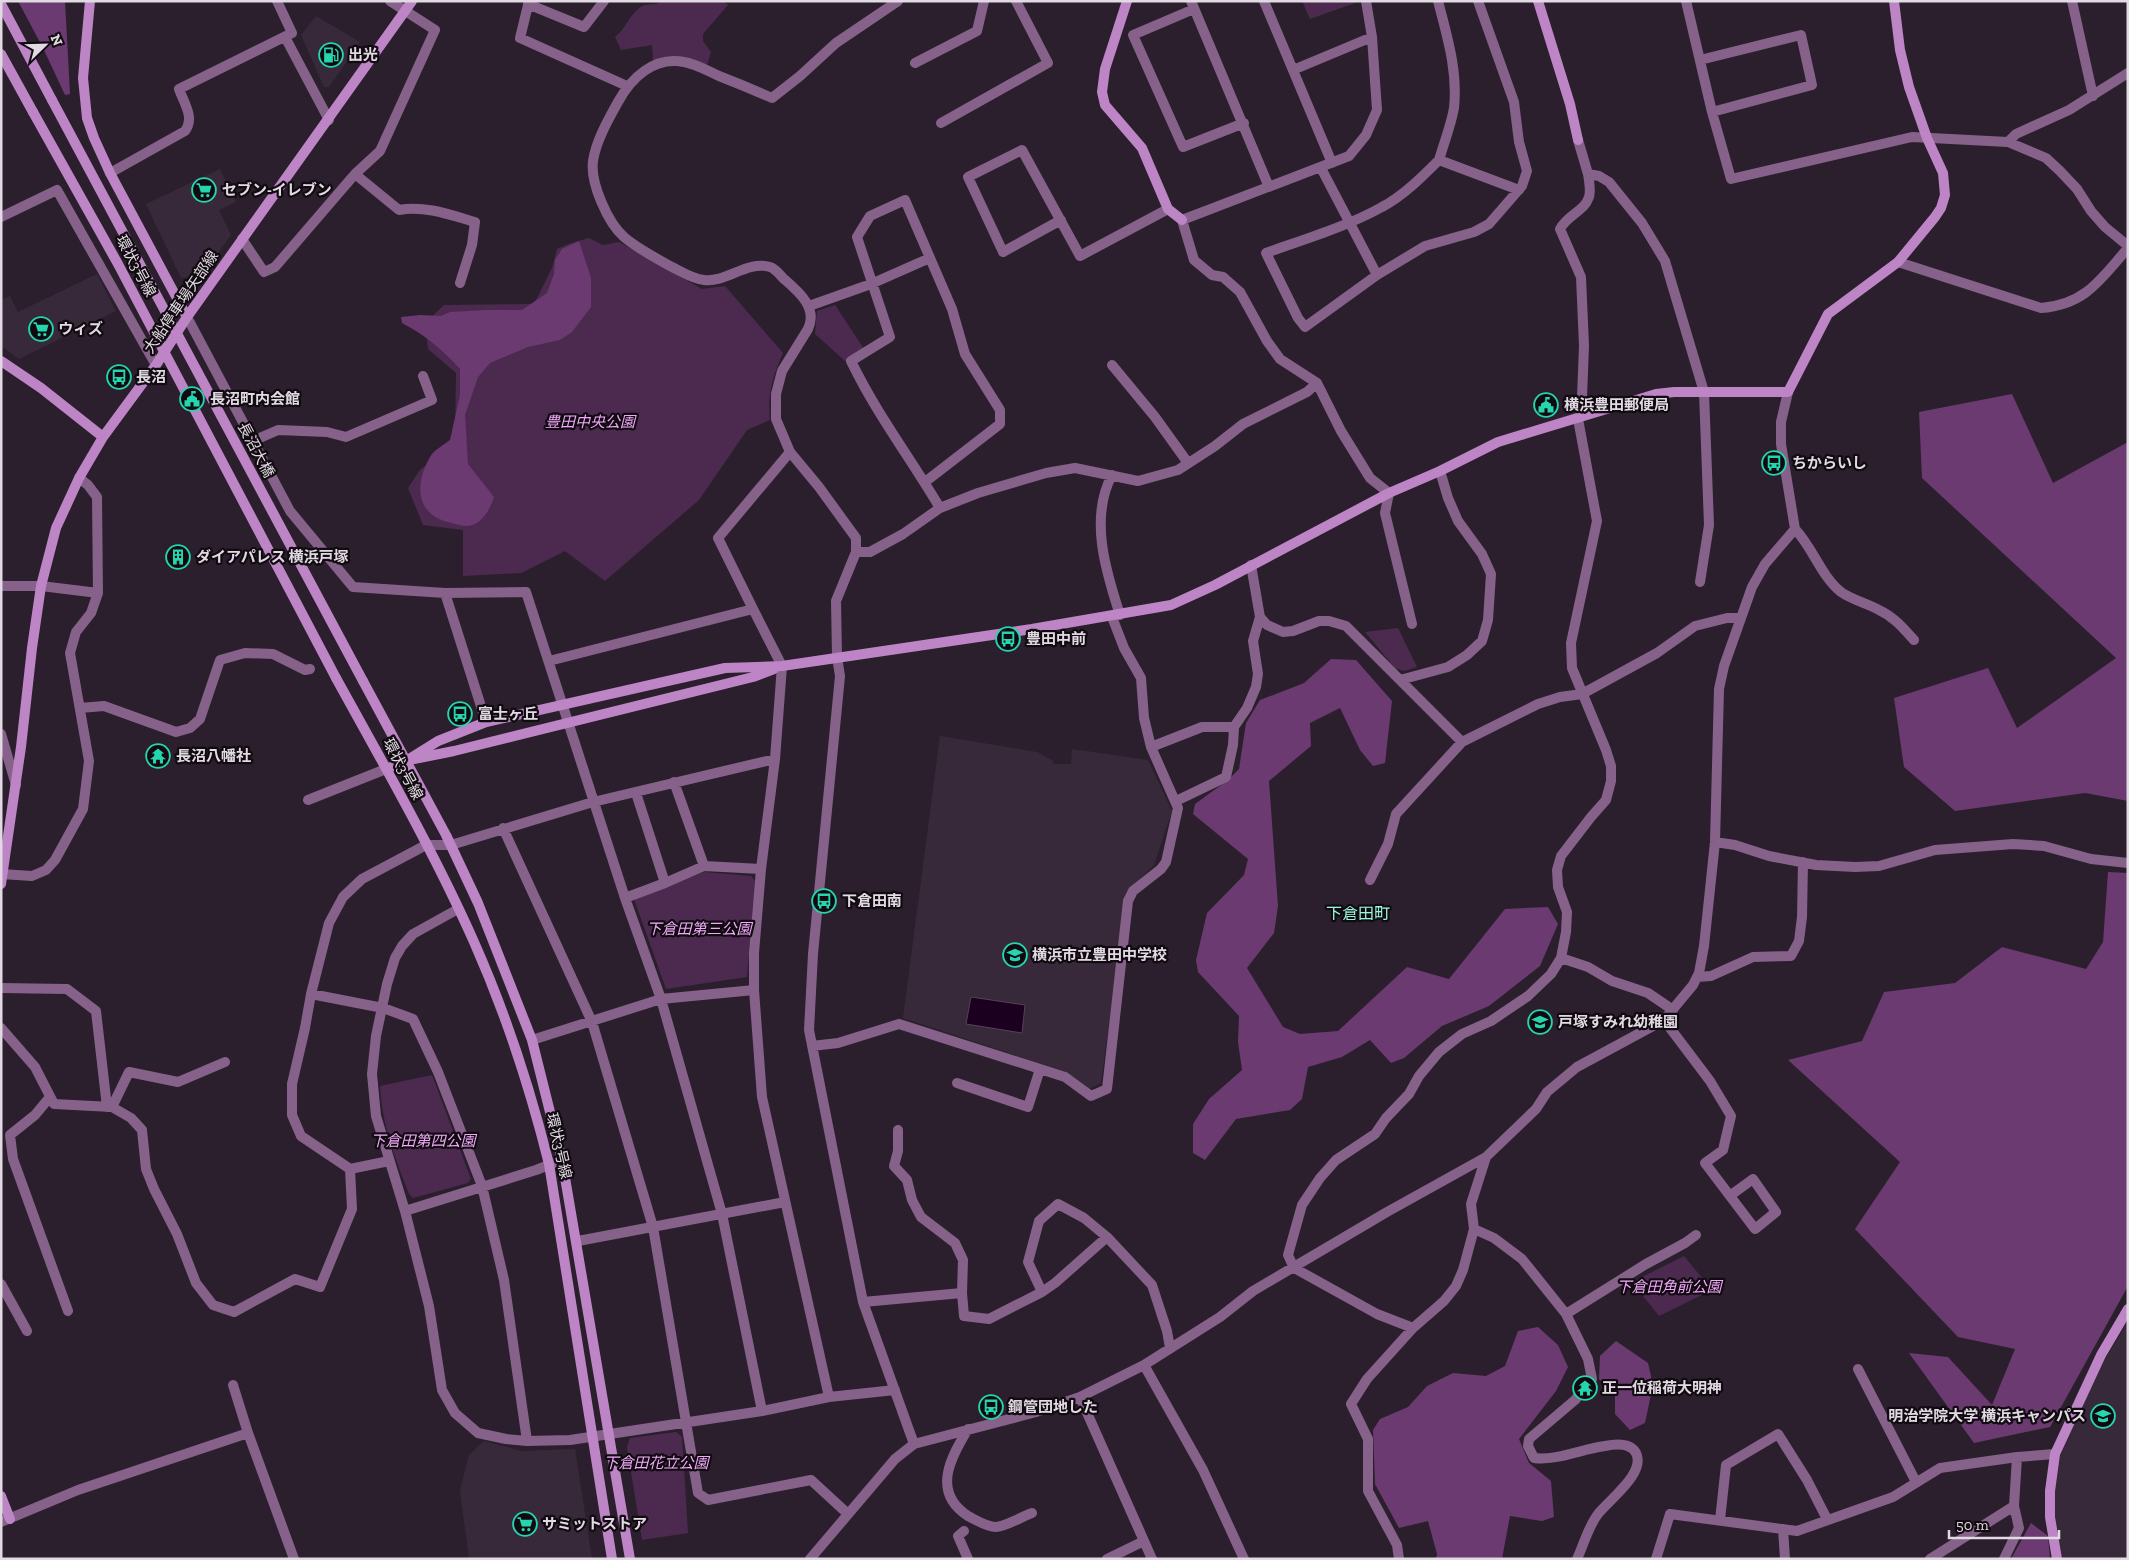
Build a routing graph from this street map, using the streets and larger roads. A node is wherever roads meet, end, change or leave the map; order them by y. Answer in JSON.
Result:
{"nodes":[{"id":1,"x":90,"y":1,"type":"edge"},
{"id":2,"x":277,"y":1,"type":"edge"},
{"id":3,"x":390,"y":1,"type":"edge"},
{"id":4,"x":412,"y":1,"type":"edge"},
{"id":5,"x":604,"y":1,"type":"edge"},
{"id":6,"x":881,"y":1,"type":"edge"},
{"id":7,"x":984,"y":1,"type":"edge"},
{"id":8,"x":1016,"y":1,"type":"edge"},
{"id":9,"x":1127,"y":1,"type":"edge"},
{"id":10,"x":1264,"y":1,"type":"edge"},
{"id":11,"x":1366,"y":1,"type":"edge"},
{"id":12,"x":1438,"y":1,"type":"edge"},
{"id":13,"x":1478,"y":1,"type":"edge"},
{"id":14,"x":1538,"y":1,"type":"edge"},
{"id":15,"x":1686,"y":1,"type":"edge"},
{"id":16,"x":1894,"y":1,"type":"edge"},
{"id":17,"x":2072,"y":1,"type":"edge"},
{"id":18,"x":529,"y":3,"type":"edge"},
{"id":19,"x":1,"y":4,"type":"edge"},
{"id":20,"x":894,"y":4,"type":"edge"},
{"id":21,"x":1193,"y":5,"type":"edge"},
{"id":22,"x":405,"y":11,"type":"junction"},
{"id":23,"x":285,"y":37,"type":"junction"},
{"id":24,"x":1372,"y":37,"type":"junction"},
{"id":25,"x":1,"y":54,"type":"edge"},
{"id":26,"x":1700,"y":60,"type":"junction"},
{"id":27,"x":915,"y":63,"type":"dead end"},
{"id":28,"x":1293,"y":70,"type":"junction"},
{"id":29,"x":2128,"y":73,"type":"edge"},
{"id":30,"x":627,"y":86,"type":"junction"},
{"id":31,"x":2093,"y":96,"type":"junction"},
{"id":32,"x":1712,"y":112,"type":"junction"},
{"id":33,"x":329,"y":120,"type":"junction"},
{"id":34,"x":941,"y":123,"type":"dead end"},
{"id":35,"x":1244,"y":123,"type":"junction"},
{"id":36,"x":1926,"y":138,"type":"junction"},
{"id":37,"x":2008,"y":142,"type":"junction"},
{"id":38,"x":1439,"y":160,"type":"junction"},
{"id":39,"x":1332,"y":163,"type":"junction"},
{"id":40,"x":1321,"y":168,"type":"junction"},
{"id":41,"x":110,"y":173,"type":"junction"},
{"id":42,"x":355,"y":174,"type":"junction"},
{"id":43,"x":1588,"y":174,"type":"junction"},
{"id":44,"x":1270,"y":187,"type":"junction"},
{"id":45,"x":1519,"y":190,"type":"junction"},
{"id":46,"x":1168,"y":209,"type":"junction"},
{"id":47,"x":1,"y":217,"type":"edge"},
{"id":48,"x":1061,"y":220,"type":"junction"},
{"id":49,"x":1182,"y":220,"type":"junction"},
{"id":50,"x":1348,"y":223,"type":"junction"},
{"id":51,"x":242,"y":239,"type":"junction"},
{"id":52,"x":2128,"y":247,"type":"edge"},
{"id":53,"x":930,"y":258,"type":"junction"},
{"id":54,"x":1898,"y":262,"type":"junction"},
{"id":55,"x":1377,"y":275,"type":"junction"},
{"id":56,"x":460,"y":283,"type":"dead end"},
{"id":57,"x":871,"y":284,"type":"junction"},
{"id":58,"x":809,"y":306,"type":"junction"},
{"id":59,"x":187,"y":317,"type":"junction"},
{"id":60,"x":1,"y":360,"type":"edge"},
{"id":61,"x":156,"y":365,"type":"junction"},
{"id":62,"x":1112,"y":366,"type":"dead end"},
{"id":63,"x":423,"y":376,"type":"dead end"},
{"id":64,"x":1317,"y":383,"type":"junction"},
{"id":65,"x":1704,"y":392,"type":"junction"},
{"id":66,"x":1788,"y":392,"type":"junction"},
{"id":67,"x":1582,"y":397,"type":"dead end"},
{"id":68,"x":1578,"y":419,"type":"junction"},
{"id":69,"x":103,"y":437,"type":"junction"},
{"id":70,"x":253,"y":442,"type":"junction"},
{"id":71,"x":790,"y":452,"type":"junction"},
{"id":72,"x":1188,"y":463,"type":"junction"},
{"id":73,"x":1440,"y":471,"type":"junction"},
{"id":74,"x":1112,"y":475,"type":"junction"},
{"id":75,"x":79,"y":478,"type":"junction"},
{"id":76,"x":924,"y":482,"type":"junction"},
{"id":77,"x":1389,"y":492,"type":"junction"},
{"id":78,"x":940,"y":508,"type":"junction"},
{"id":79,"x":1795,"y":529,"type":"junction"},
{"id":80,"x":856,"y":552,"type":"junction"},
{"id":81,"x":1251,"y":565,"type":"junction"},
{"id":82,"x":1700,"y":582,"type":"dead end"},
{"id":83,"x":1,"y":586,"type":"edge"},
{"id":84,"x":41,"y":586,"type":"junction"},
{"id":85,"x":98,"y":593,"type":"junction"},
{"id":86,"x":445,"y":593,"type":"junction"},
{"id":87,"x":753,"y":609,"type":"junction"},
{"id":88,"x":1116,"y":616,"type":"junction"},
{"id":89,"x":1260,"y":616,"type":"junction"},
{"id":90,"x":1741,"y":618,"type":"junction"},
{"id":91,"x":1412,"y":624,"type":"dead end"},
{"id":92,"x":1914,"y":640,"type":"dead end"},
{"id":93,"x":837,"y":657,"type":"junction"},
{"id":94,"x":549,"y":661,"type":"junction"},
{"id":95,"x":782,"y":666,"type":"junction"},
{"id":96,"x":310,"y":668,"type":"dead end"},
{"id":97,"x":1400,"y":680,"type":"junction"},
{"id":98,"x":363,"y":681,"type":"joint"},
{"id":99,"x":1582,"y":694,"type":"junction"},
{"id":100,"x":562,"y":705,"type":"junction"},
{"id":101,"x":80,"y":708,"type":"junction"},
{"id":102,"x":486,"y":722,"type":"junction"},
{"id":103,"x":568,"y":723,"type":"junction"},
{"id":104,"x":1234,"y":727,"type":"junction"},
{"id":105,"x":1,"y":734,"type":"edge"},
{"id":106,"x":1462,"y":742,"type":"junction"},
{"id":107,"x":1151,"y":747,"type":"junction"},
{"id":108,"x":775,"y":759,"type":"junction"},
{"id":109,"x":406,"y":761,"type":"junction"},
{"id":110,"x":386,"y":769,"type":"junction"},
{"id":111,"x":674,"y":782,"type":"junction"},
{"id":112,"x":16,"y":786,"type":"junction"},
{"id":113,"x":636,"y":793,"type":"junction"},
{"id":114,"x":308,"y":800,"type":"dead end"},
{"id":115,"x":1176,"y":801,"type":"junction"},
{"id":116,"x":593,"y":802,"type":"junction"},
{"id":117,"x":503,"y":828,"type":"junction"},
{"id":118,"x":1715,"y":842,"type":"junction"},
{"id":119,"x":426,"y":845,"type":"junction"},
{"id":120,"x":451,"y":845,"type":"junction"},
{"id":121,"x":1803,"y":862,"type":"junction"},
{"id":122,"x":2128,"y":863,"type":"edge"},
{"id":123,"x":704,"y":866,"type":"junction"},
{"id":124,"x":761,"y":868,"type":"junction"},
{"id":125,"x":2,"y":877,"type":"edge"},
{"id":126,"x":1370,"y":880,"type":"dead end"},
{"id":127,"x":665,"y":884,"type":"junction"},
{"id":128,"x":625,"y":898,"type":"junction"},
{"id":129,"x":458,"y":910,"type":"junction"},
{"id":130,"x":1561,"y":958,"type":"junction"},
{"id":131,"x":1697,"y":977,"type":"junction"},
{"id":132,"x":1,"y":988,"type":"edge"},
{"id":133,"x":754,"y":990,"type":"junction"},
{"id":134,"x":311,"y":994,"type":"junction"},
{"id":135,"x":661,"y":998,"type":"junction"},
{"id":136,"x":383,"y":1008,"type":"junction"},
{"id":137,"x":1673,"y":1010,"type":"junction"},
{"id":138,"x":1664,"y":1020,"type":"junction"},
{"id":139,"x":592,"y":1022,"type":"junction"},
{"id":140,"x":1,"y":1028,"type":"edge"},
{"id":141,"x":532,"y":1040,"type":"junction"},
{"id":142,"x":812,"y":1046,"type":"junction"},
{"id":143,"x":225,"y":1062,"type":"dead end"},
{"id":144,"x":1040,"y":1069,"type":"junction"},
{"id":145,"x":957,"y":1083,"type":"dead end"},
{"id":146,"x":50,"y":1097,"type":"junction"},
{"id":147,"x":110,"y":1107,"type":"junction"},
{"id":148,"x":898,"y":1130,"type":"dead end"},
{"id":149,"x":1486,"y":1157,"type":"junction"},
{"id":150,"x":562,"y":1160,"type":"junction"},
{"id":151,"x":389,"y":1161,"type":"junction"},
{"id":152,"x":549,"y":1164,"type":"junction"},
{"id":153,"x":350,"y":1169,"type":"junction"},
{"id":154,"x":482,"y":1186,"type":"junction"},
{"id":155,"x":1731,"y":1196,"type":"junction"},
{"id":156,"x":785,"y":1202,"type":"junction"},
{"id":157,"x":405,"y":1211,"type":"junction"},
{"id":158,"x":722,"y":1214,"type":"junction"},
{"id":159,"x":653,"y":1227,"type":"junction"},
{"id":160,"x":1474,"y":1229,"type":"junction"},
{"id":161,"x":1696,"y":1234,"type":"dead end"},
{"id":162,"x":1107,"y":1237,"type":"junction"},
{"id":163,"x":578,"y":1241,"type":"junction"},
{"id":164,"x":1294,"y":1268,"type":"junction"},
{"id":165,"x":1,"y":1284,"type":"edge"},
{"id":166,"x":1042,"y":1292,"type":"junction"},
{"id":167,"x":962,"y":1293,"type":"junction"},
{"id":168,"x":863,"y":1302,"type":"junction"},
{"id":169,"x":2128,"y":1309,"type":"edge"},
{"id":170,"x":68,"y":1311,"type":"dead end"},
{"id":171,"x":1566,"y":1314,"type":"junction"},
{"id":172,"x":1413,"y":1328,"type":"junction"},
{"id":173,"x":28,"y":1331,"type":"dead end"},
{"id":174,"x":1170,"y":1348,"type":"junction"},
{"id":175,"x":1144,"y":1365,"type":"junction"},
{"id":176,"x":1858,"y":1369,"type":"dead end"},
{"id":177,"x":232,"y":1385,"type":"dead end"},
{"id":178,"x":894,"y":1390,"type":"junction"},
{"id":179,"x":829,"y":1397,"type":"junction"},
{"id":180,"x":1080,"y":1397,"type":"junction"},
{"id":181,"x":762,"y":1411,"type":"junction"},
{"id":182,"x":685,"y":1422,"type":"junction"},
{"id":183,"x":968,"y":1429,"type":"junction"},
{"id":184,"x":248,"y":1433,"type":"junction"},
{"id":185,"x":609,"y":1434,"type":"junction"},
{"id":186,"x":591,"y":1437,"type":"junction"},
{"id":187,"x":527,"y":1441,"type":"junction"},
{"id":188,"x":914,"y":1444,"type":"junction"},
{"id":189,"x":2055,"y":1454,"type":"junction"},
{"id":190,"x":2017,"y":1458,"type":"junction"},
{"id":191,"x":1916,"y":1482,"type":"junction"},
{"id":192,"x":1,"y":1496,"type":"edge"},
{"id":193,"x":2014,"y":1506,"type":"junction"},
{"id":194,"x":1032,"y":1513,"type":"dead end"},
{"id":195,"x":848,"y":1514,"type":"junction"},
{"id":196,"x":1827,"y":1519,"type":"junction"},
{"id":197,"x":1720,"y":1520,"type":"junction"},
{"id":198,"x":6,"y":1521,"type":"edge"},
{"id":199,"x":1783,"y":1530,"type":"junction"},
{"id":200,"x":964,"y":1531,"type":"dead end"},
{"id":201,"x":1144,"y":1541,"type":"junction"},
{"id":202,"x":294,"y":1559,"type":"edge"},
{"id":203,"x":612,"y":1559,"type":"edge"},
{"id":204,"x":630,"y":1559,"type":"edge"},
{"id":205,"x":810,"y":1559,"type":"edge"},
{"id":206,"x":968,"y":1559,"type":"edge"},
{"id":207,"x":1107,"y":1559,"type":"edge"},
{"id":208,"x":1152,"y":1559,"type":"edge"},
{"id":209,"x":1244,"y":1559,"type":"edge"},
{"id":210,"x":1399,"y":1559,"type":"edge"},
{"id":211,"x":1578,"y":1559,"type":"edge"},
{"id":212,"x":1656,"y":1559,"type":"edge"},
{"id":213,"x":1785,"y":1559,"type":"edge"},
{"id":214,"x":1930,"y":1559,"type":"edge"},
{"id":215,"x":2004,"y":1559,"type":"edge"},
{"id":216,"x":2057,"y":1559,"type":"edge"}],
"edges":[{"from":1,"to":41,"type":"street"},
{"from":2,"to":23,"type":"street"},
{"from":3,"to":22,"type":"street"},
{"from":4,"to":22,"type":"street","name":"大船停車場矢部線"},
{"from":5,"to":18,"type":"street"},
{"from":6,"to":20,"type":"street"},
{"from":7,"to":27,"type":"street"},
{"from":8,"to":34,"type":"street"},
{"from":9,"to":46,"type":"street"},
{"from":10,"to":28,"type":"street"},
{"from":11,"to":24,"type":"street"},
{"from":12,"to":38,"type":"street"},
{"from":13,"to":45,"type":"street"},
{"from":14,"to":43,"type":"street"},
{"from":15,"to":26,"type":"street"},
{"from":16,"to":36,"type":"street"},
{"from":17,"to":31,"type":"street"},
{"from":18,"to":30,"type":"street"},
{"from":19,"to":98,"type":"street","name":"長沼大橋","bridge":true},
{"from":20,"to":30,"type":"street"},
{"from":21,"to":35,"type":"street"},
{"from":21,"to":35,"type":"street"},
{"from":22,"to":33,"type":"street","name":"大船停車場矢部線"},
{"from":22,"to":42,"type":"street"},
{"from":23,"to":33,"type":"street"},
{"from":23,"to":41,"type":"street"},
{"from":24,"to":28,"type":"street"},
{"from":24,"to":39,"type":"street"},
{"from":25,"to":110,"type":"street","name":"環状3号線","bridge":true},
{"from":26,"to":32,"type":"street"},
{"from":26,"to":32,"type":"street"},
{"from":28,"to":39,"type":"street"},
{"from":29,"to":31,"type":"street"},
{"from":30,"to":58,"type":"street"},
{"from":31,"to":37,"type":"street"},
{"from":32,"to":36,"type":"street"},
{"from":33,"to":51,"type":"street","name":"大船停車場矢部線"},
{"from":35,"to":44,"type":"street"},
{"from":36,"to":37,"type":"street"},
{"from":36,"to":54,"type":"street"},
{"from":37,"to":52,"type":"street"},
{"from":38,"to":45,"type":"street"},
{"from":38,"to":50,"type":"street"},
{"from":39,"to":40,"type":"street"},
{"from":40,"to":44,"type":"street"},
{"from":40,"to":50,"type":"street"},
{"from":41,"to":59,"type":"street"},
{"from":42,"to":51,"type":"street"},
{"from":42,"to":56,"type":"street"},
{"from":43,"to":65,"type":"street"},
{"from":43,"to":67,"type":"street"},
{"from":44,"to":49,"type":"street"},
{"from":45,"to":55,"type":"street"},
{"from":46,"to":48,"type":"street"},
{"from":46,"to":49,"type":"street"},
{"from":47,"to":61,"type":"street"},
{"from":48,"to":48,"type":"street"},
{"from":49,"to":64,"type":"street"},
{"from":50,"to":55,"type":"street"},
{"from":50,"to":55,"type":"street"},
{"from":51,"to":59,"type":"street","name":"大船停車場矢部線"},
{"from":52,"to":54,"type":"street"},
{"from":53,"to":57,"type":"street"},
{"from":53,"to":57,"type":"street"},
{"from":53,"to":76,"type":"street"},
{"from":54,"to":66,"type":"street"},
{"from":57,"to":58,"type":"street"},
{"from":57,"to":76,"type":"street"},
{"from":58,"to":71,"type":"street"},
{"from":59,"to":61,"type":"street","name":"大船停車場矢部線"},
{"from":59,"to":70,"type":"street"},
{"from":60,"to":69,"type":"street"},
{"from":61,"to":69,"type":"street","name":"大船停車場矢部線"},
{"from":62,"to":72,"type":"street"},
{"from":63,"to":70,"type":"street"},
{"from":64,"to":72,"type":"street"},
{"from":64,"to":77,"type":"street"},
{"from":65,"to":66,"type":"street"},
{"from":65,"to":68,"type":"street"},
{"from":65,"to":82,"type":"street"},
{"from":66,"to":79,"type":"street"},
{"from":68,"to":73,"type":"street"},
{"from":68,"to":99,"type":"street"},
{"from":69,"to":75,"type":"street","name":"大船停車場矢部線"},
{"from":70,"to":86,"type":"street"},
{"from":71,"to":80,"type":"street"},
{"from":71,"to":87,"type":"street"},
{"from":72,"to":74,"type":"street"},
{"from":73,"to":77,"type":"street"},
{"from":73,"to":97,"type":"street"},
{"from":74,"to":78,"type":"street"},
{"from":74,"to":88,"type":"street"},
{"from":75,"to":84,"type":"street","name":"大船停車場矢部線"},
{"from":75,"to":85,"type":"street"},
{"from":76,"to":78,"type":"street"},
{"from":77,"to":81,"type":"street"},
{"from":77,"to":91,"type":"street"},
{"from":78,"to":80,"type":"street"},
{"from":79,"to":90,"type":"street"},
{"from":79,"to":92,"type":"street"},
{"from":80,"to":93,"type":"street"},
{"from":81,"to":88,"type":"street"},
{"from":81,"to":89,"type":"street"},
{"from":83,"to":84,"type":"street"},
{"from":84,"to":85,"type":"street"},
{"from":84,"to":112,"type":"street","name":"大船停車場矢部線"},
{"from":85,"to":101,"type":"street"},
{"from":86,"to":94,"type":"street"},
{"from":86,"to":102,"type":"street"},
{"from":87,"to":94,"type":"street"},
{"from":87,"to":95,"type":"street"},
{"from":88,"to":93,"type":"street"},
{"from":88,"to":107,"type":"street"},
{"from":89,"to":97,"type":"street"},
{"from":89,"to":104,"type":"street"},
{"from":90,"to":99,"type":"street"},
{"from":90,"to":118,"type":"street"},
{"from":93,"to":95,"type":"street"},
{"from":93,"to":142,"type":"street"},
{"from":94,"to":100,"type":"street"},
{"from":95,"to":100,"type":"street"},
{"from":95,"to":103,"type":"street"},
{"from":95,"to":108,"type":"street"},
{"from":96,"to":101,"type":"street"},
{"from":97,"to":106,"type":"street"},
{"from":98,"to":109,"type":"street","name":"環状3号線"},
{"from":99,"to":106,"type":"street"},
{"from":99,"to":130,"type":"street"},
{"from":100,"to":102,"type":"street"},
{"from":100,"to":103,"type":"street"},
{"from":101,"to":125,"type":"street"},
{"from":102,"to":109,"type":"street"},
{"from":103,"to":109,"type":"street"},
{"from":103,"to":116,"type":"street"},
{"from":104,"to":107,"type":"street"},
{"from":104,"to":115,"type":"street"},
{"from":105,"to":112,"type":"street"},
{"from":106,"to":126,"type":"street"},
{"from":107,"to":115,"type":"street"},
{"from":108,"to":111,"type":"street"},
{"from":108,"to":124,"type":"street"},
{"from":109,"to":110,"type":"street"},
{"from":109,"to":120,"type":"street","name":"環状3号線"},
{"from":110,"to":114,"type":"street"},
{"from":110,"to":119,"type":"street","name":"環状3号線"},
{"from":111,"to":113,"type":"street"},
{"from":111,"to":123,"type":"street"},
{"from":112,"to":125,"type":"street","name":"大船停車場矢部線"},
{"from":113,"to":116,"type":"street"},
{"from":113,"to":127,"type":"street"},
{"from":115,"to":144,"type":"street"},
{"from":116,"to":117,"type":"street"},
{"from":116,"to":128,"type":"street"},
{"from":117,"to":120,"type":"street"},
{"from":117,"to":139,"type":"street"},
{"from":118,"to":121,"type":"street"},
{"from":118,"to":131,"type":"street"},
{"from":119,"to":120,"type":"street"},
{"from":119,"to":129,"type":"street","name":"環状3号線"},
{"from":119,"to":134,"type":"street"},
{"from":120,"to":141,"type":"street","name":"環状3号線"},
{"from":121,"to":122,"type":"street"},
{"from":121,"to":131,"type":"street"},
{"from":123,"to":124,"type":"street"},
{"from":123,"to":127,"type":"street"},
{"from":124,"to":133,"type":"street"},
{"from":127,"to":128,"type":"street"},
{"from":128,"to":135,"type":"street"},
{"from":129,"to":136,"type":"street"},
{"from":129,"to":152,"type":"street","name":"環状3号線"},
{"from":130,"to":137,"type":"street"},
{"from":130,"to":164,"type":"street"},
{"from":131,"to":137,"type":"street"},
{"from":132,"to":147,"type":"street"},
{"from":133,"to":135,"type":"street"},
{"from":133,"to":156,"type":"street"},
{"from":134,"to":136,"type":"street"},
{"from":134,"to":153,"type":"street"},
{"from":135,"to":139,"type":"street"},
{"from":135,"to":158,"type":"street"},
{"from":136,"to":151,"type":"street"},
{"from":136,"to":154,"type":"street"},
{"from":137,"to":138,"type":"street"},
{"from":138,"to":149,"type":"street"},
{"from":138,"to":155,"type":"street"},
{"from":139,"to":141,"type":"street"},
{"from":139,"to":159,"type":"street"},
{"from":140,"to":146,"type":"street"},
{"from":141,"to":150,"type":"street","name":"環状3号線"},
{"from":142,"to":144,"type":"street"},
{"from":142,"to":168,"type":"street"},
{"from":143,"to":147,"type":"street"},
{"from":144,"to":145,"type":"street"},
{"from":146,"to":147,"type":"street"},
{"from":146,"to":170,"type":"street"},
{"from":147,"to":153,"type":"street"},
{"from":148,"to":167,"type":"street"},
{"from":149,"to":160,"type":"street"},
{"from":149,"to":164,"type":"street"},
{"from":150,"to":152,"type":"street"},
{"from":150,"to":163,"type":"street","name":"環状3号線"},
{"from":151,"to":153,"type":"street"},
{"from":151,"to":157,"type":"street"},
{"from":152,"to":154,"type":"street"},
{"from":152,"to":186,"type":"street","name":"環状3号線"},
{"from":154,"to":157,"type":"street"},
{"from":154,"to":187,"type":"street"},
{"from":155,"to":155,"type":"street"},
{"from":156,"to":158,"type":"street"},
{"from":156,"to":179,"type":"street"},
{"from":157,"to":187,"type":"street"},
{"from":158,"to":159,"type":"street"},
{"from":158,"to":181,"type":"street"},
{"from":159,"to":163,"type":"street"},
{"from":159,"to":182,"type":"street"},
{"from":160,"to":171,"type":"street"},
{"from":160,"to":172,"type":"street"},
{"from":161,"to":171,"type":"street"},
{"from":162,"to":166,"type":"street"},
{"from":162,"to":166,"type":"street"},
{"from":162,"to":174,"type":"street"},
{"from":163,"to":185,"type":"street","name":"環状3号線"},
{"from":164,"to":172,"type":"street"},
{"from":164,"to":174,"type":"street"},
{"from":165,"to":173,"type":"street"},
{"from":166,"to":167,"type":"street"},
{"from":167,"to":168,"type":"street"},
{"from":168,"to":178,"type":"street"},
{"from":169,"to":189,"type":"street"},
{"from":171,"to":211,"type":"street"},
{"from":172,"to":210,"type":"street"},
{"from":174,"to":175,"type":"street"},
{"from":175,"to":180,"type":"street"},
{"from":175,"to":209,"type":"street"},
{"from":176,"to":191,"type":"street"},
{"from":177,"to":184,"type":"street"},
{"from":178,"to":179,"type":"street"},
{"from":178,"to":188,"type":"street"},
{"from":179,"to":181,"type":"street"},
{"from":180,"to":183,"type":"street"},
{"from":180,"to":201,"type":"street"},
{"from":181,"to":182,"type":"street"},
{"from":182,"to":185,"type":"street"},
{"from":182,"to":195,"type":"street"},
{"from":183,"to":188,"type":"street"},
{"from":183,"to":194,"type":"street"},
{"from":184,"to":198,"type":"street"},
{"from":184,"to":202,"type":"street"},
{"from":185,"to":186,"type":"street"},
{"from":185,"to":204,"type":"street","name":"環状3号線"},
{"from":186,"to":187,"type":"street"},
{"from":186,"to":203,"type":"street","name":"環状3号線"},
{"from":188,"to":195,"type":"street"},
{"from":189,"to":190,"type":"street"},
{"from":189,"to":216,"type":"street"},
{"from":190,"to":191,"type":"street"},
{"from":190,"to":193,"type":"street"},
{"from":191,"to":196,"type":"street"},
{"from":192,"to":198,"type":"street"},
{"from":193,"to":214,"type":"street"},
{"from":193,"to":215,"type":"street"},
{"from":195,"to":205,"type":"street"},
{"from":196,"to":197,"type":"street"},
{"from":196,"to":199,"type":"street"},
{"from":197,"to":199,"type":"street"},
{"from":197,"to":212,"type":"street"},
{"from":199,"to":213,"type":"street"},
{"from":200,"to":206,"type":"street"},
{"from":201,"to":207,"type":"street"},
{"from":201,"to":208,"type":"street"}]}
